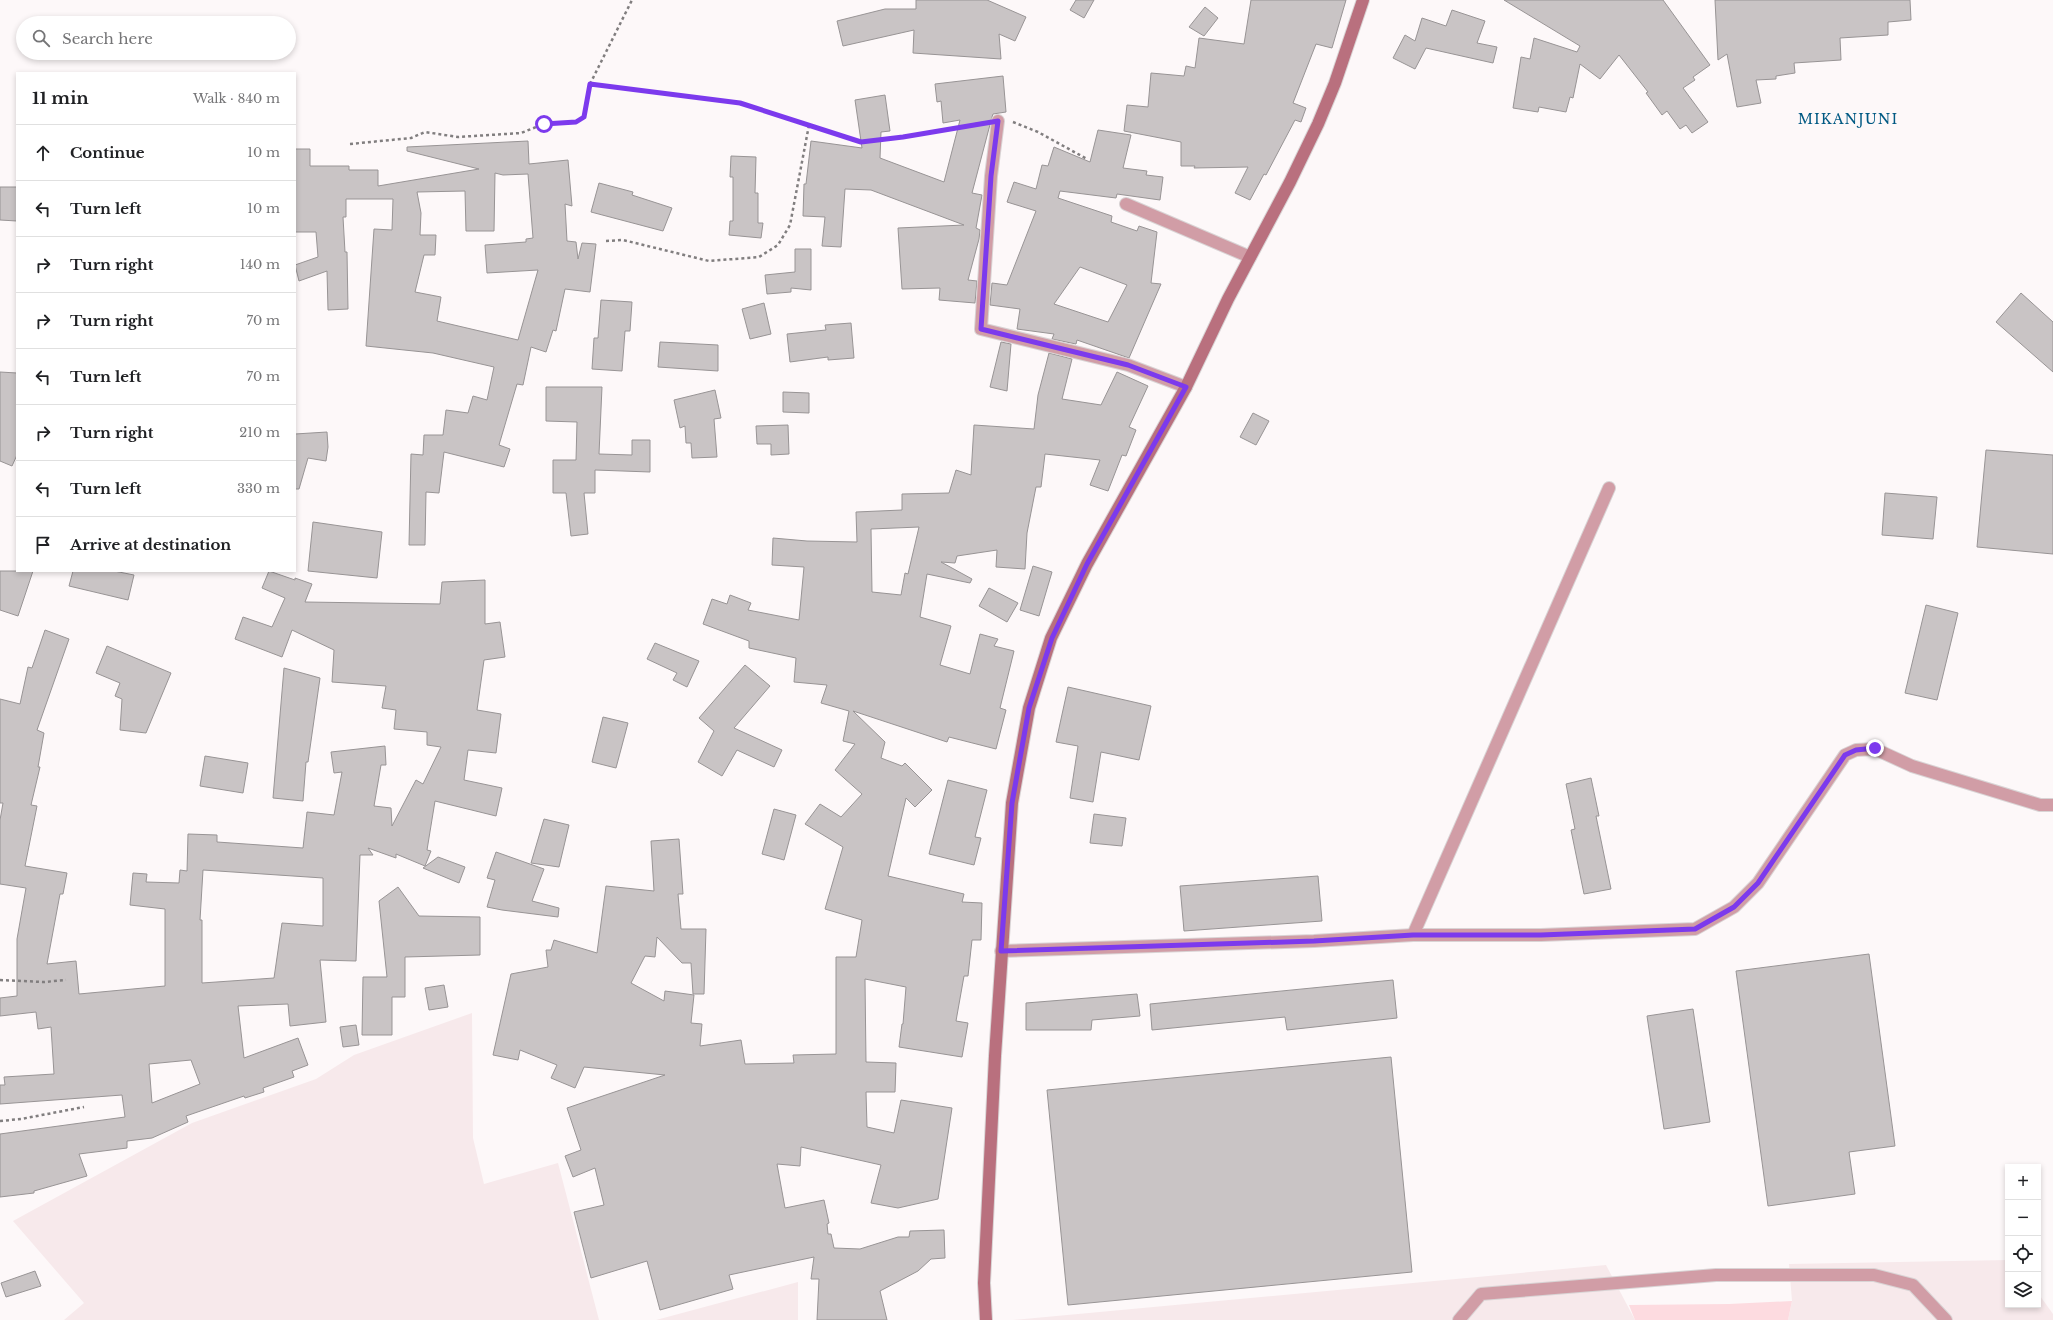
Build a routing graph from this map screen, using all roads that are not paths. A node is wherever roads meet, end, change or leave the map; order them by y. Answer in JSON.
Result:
{"nodes":[{"id":1,"x":1363,"y":0,"type":"edge"},
{"id":2,"x":998,"y":121,"type":"road end"},
{"id":3,"x":1126,"y":204,"type":"dead end"},
{"id":4,"x":1250,"y":257,"type":"junction"},
{"id":5,"x":1186,"y":387,"type":"junction"},
{"id":6,"x":1609,"y":488,"type":"dead end"},
{"id":7,"x":2053,"y":805,"type":"edge"},
{"id":8,"x":1413,"y":935,"type":"junction"},
{"id":9,"x":1001,"y":951,"type":"junction"},
{"id":10,"x":986,"y":1320,"type":"edge"},
{"id":11,"x":1459,"y":1320,"type":"edge"},
{"id":12,"x":1946,"y":1320,"type":"edge"}],
"edges":[{"from":1,"to":4,"type":"main road"},
{"from":2,"to":5,"type":"street"},
{"from":3,"to":4,"type":"street"},
{"from":4,"to":5,"type":"main road"},
{"from":5,"to":9,"type":"main road"},
{"from":6,"to":8,"type":"street"},
{"from":7,"to":8,"type":"street"},
{"from":8,"to":9,"type":"street"},
{"from":9,"to":10,"type":"main road"},
{"from":11,"to":12,"type":"street"}]}
